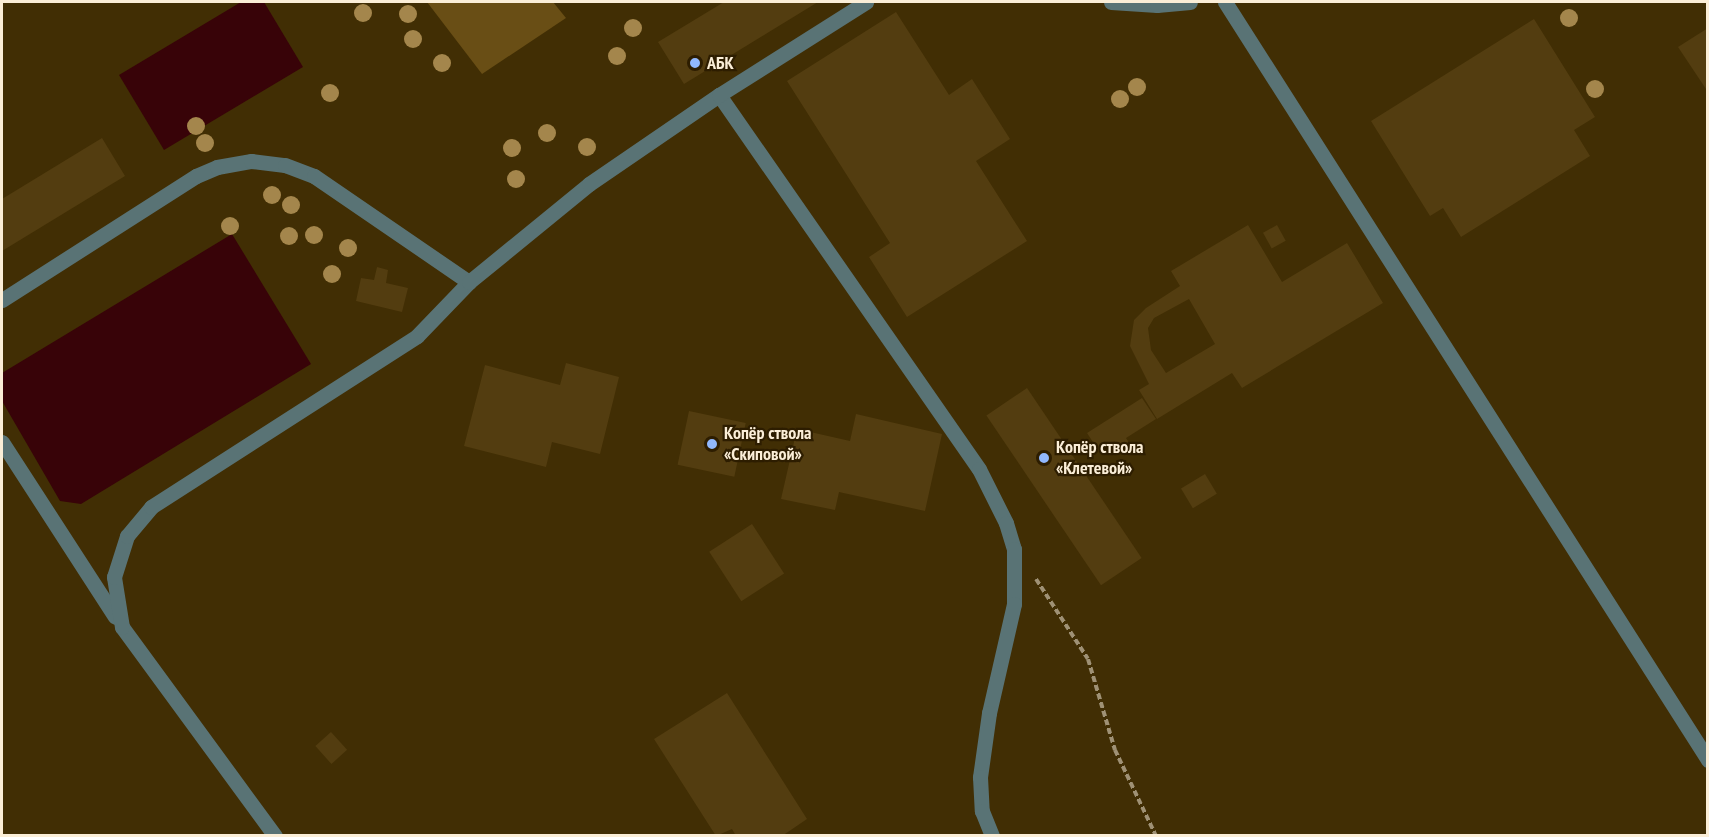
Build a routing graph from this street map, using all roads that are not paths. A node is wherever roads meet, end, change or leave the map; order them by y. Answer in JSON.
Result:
{"nodes":[{"id":1,"x":866,"y":2,"type":"edge"},
{"id":2,"x":1111,"y":2,"type":"edge"},
{"id":3,"x":1190,"y":2,"type":"edge"},
{"id":4,"x":1226,"y":2,"type":"edge"},
{"id":5,"x":719,"y":94,"type":"junction"},
{"id":6,"x":469,"y":282,"type":"junction"},
{"id":7,"x":2,"y":300,"type":"edge"},
{"id":8,"x":2,"y":442,"type":"edge"},
{"id":9,"x":122,"y":627,"type":"junction"},
{"id":10,"x":1707,"y":760,"type":"edge"},
{"id":11,"x":275,"y":836,"type":"edge"},
{"id":12,"x":992,"y":836,"type":"edge"}],
"edges":[{"from":1,"to":5,"type":"lane"},
{"from":2,"to":3,"type":"lane"},
{"from":4,"to":10,"type":"lane"},
{"from":5,"to":6,"type":"lane"},
{"from":5,"to":12,"type":"lane"},
{"from":6,"to":7,"type":"lane"},
{"from":6,"to":9,"type":"lane"},
{"from":8,"to":9,"type":"lane"},
{"from":9,"to":11,"type":"lane"}]}
